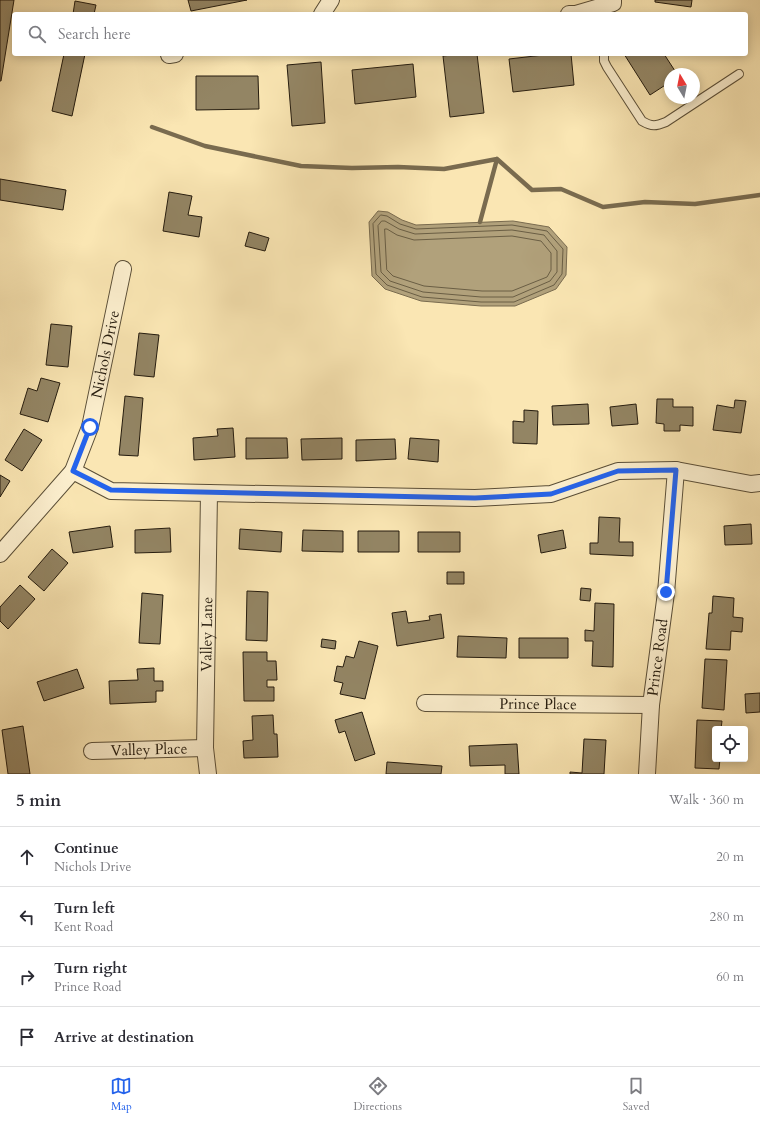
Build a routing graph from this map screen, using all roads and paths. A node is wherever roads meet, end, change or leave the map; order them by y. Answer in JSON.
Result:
{"nodes":[{"id":1,"x":331,"y":0,"type":"edge"},
{"id":2,"x":605,"y":7,"type":"edge"},
{"id":3,"x":323,"y":12,"type":"edge"},
{"id":4,"x":584,"y":12,"type":"edge"},
{"id":5,"x":604,"y":56,"type":"edge"},
{"id":6,"x":739,"y":74,"type":"dead end"},
{"id":7,"x":123,"y":269,"type":"dead end"},
{"id":8,"x":676,"y":470,"type":"junction"},
{"id":9,"x":73,"y":471,"type":"junction"},
{"id":10,"x":760,"y":483,"type":"edge"},
{"id":11,"x":208,"y":493,"type":"junction"},
{"id":12,"x":0,"y":554,"type":"edge"},
{"id":13,"x":425,"y":703,"type":"dead end"},
{"id":14,"x":651,"y":705,"type":"junction"},
{"id":15,"x":205,"y":748,"type":"junction"},
{"id":16,"x":92,"y":751,"type":"dead end"},
{"id":17,"x":208,"y":774,"type":"edge"},
{"id":18,"x":647,"y":774,"type":"edge"}],
"edges":[{"from":1,"to":3,"type":"street"},
{"from":2,"to":4,"type":"street"},
{"from":5,"to":6,"type":"lane"},
{"from":7,"to":9,"type":"street","name":"Nichols Drive"},
{"from":8,"to":10,"type":"street"},
{"from":8,"to":11,"type":"street"},
{"from":8,"to":14,"type":"street","name":"Prince Road"},
{"from":9,"to":11,"type":"street"},
{"from":9,"to":12,"type":"street","name":"Nichols Drive"},
{"from":11,"to":15,"type":"street","name":"Valley Lane"},
{"from":13,"to":14,"type":"street","name":"Prince Place"},
{"from":14,"to":18,"type":"street","name":"Prince Road"},
{"from":15,"to":16,"type":"street","name":"Valley Place"},
{"from":15,"to":17,"type":"street","name":"Valley Lane"}]}
